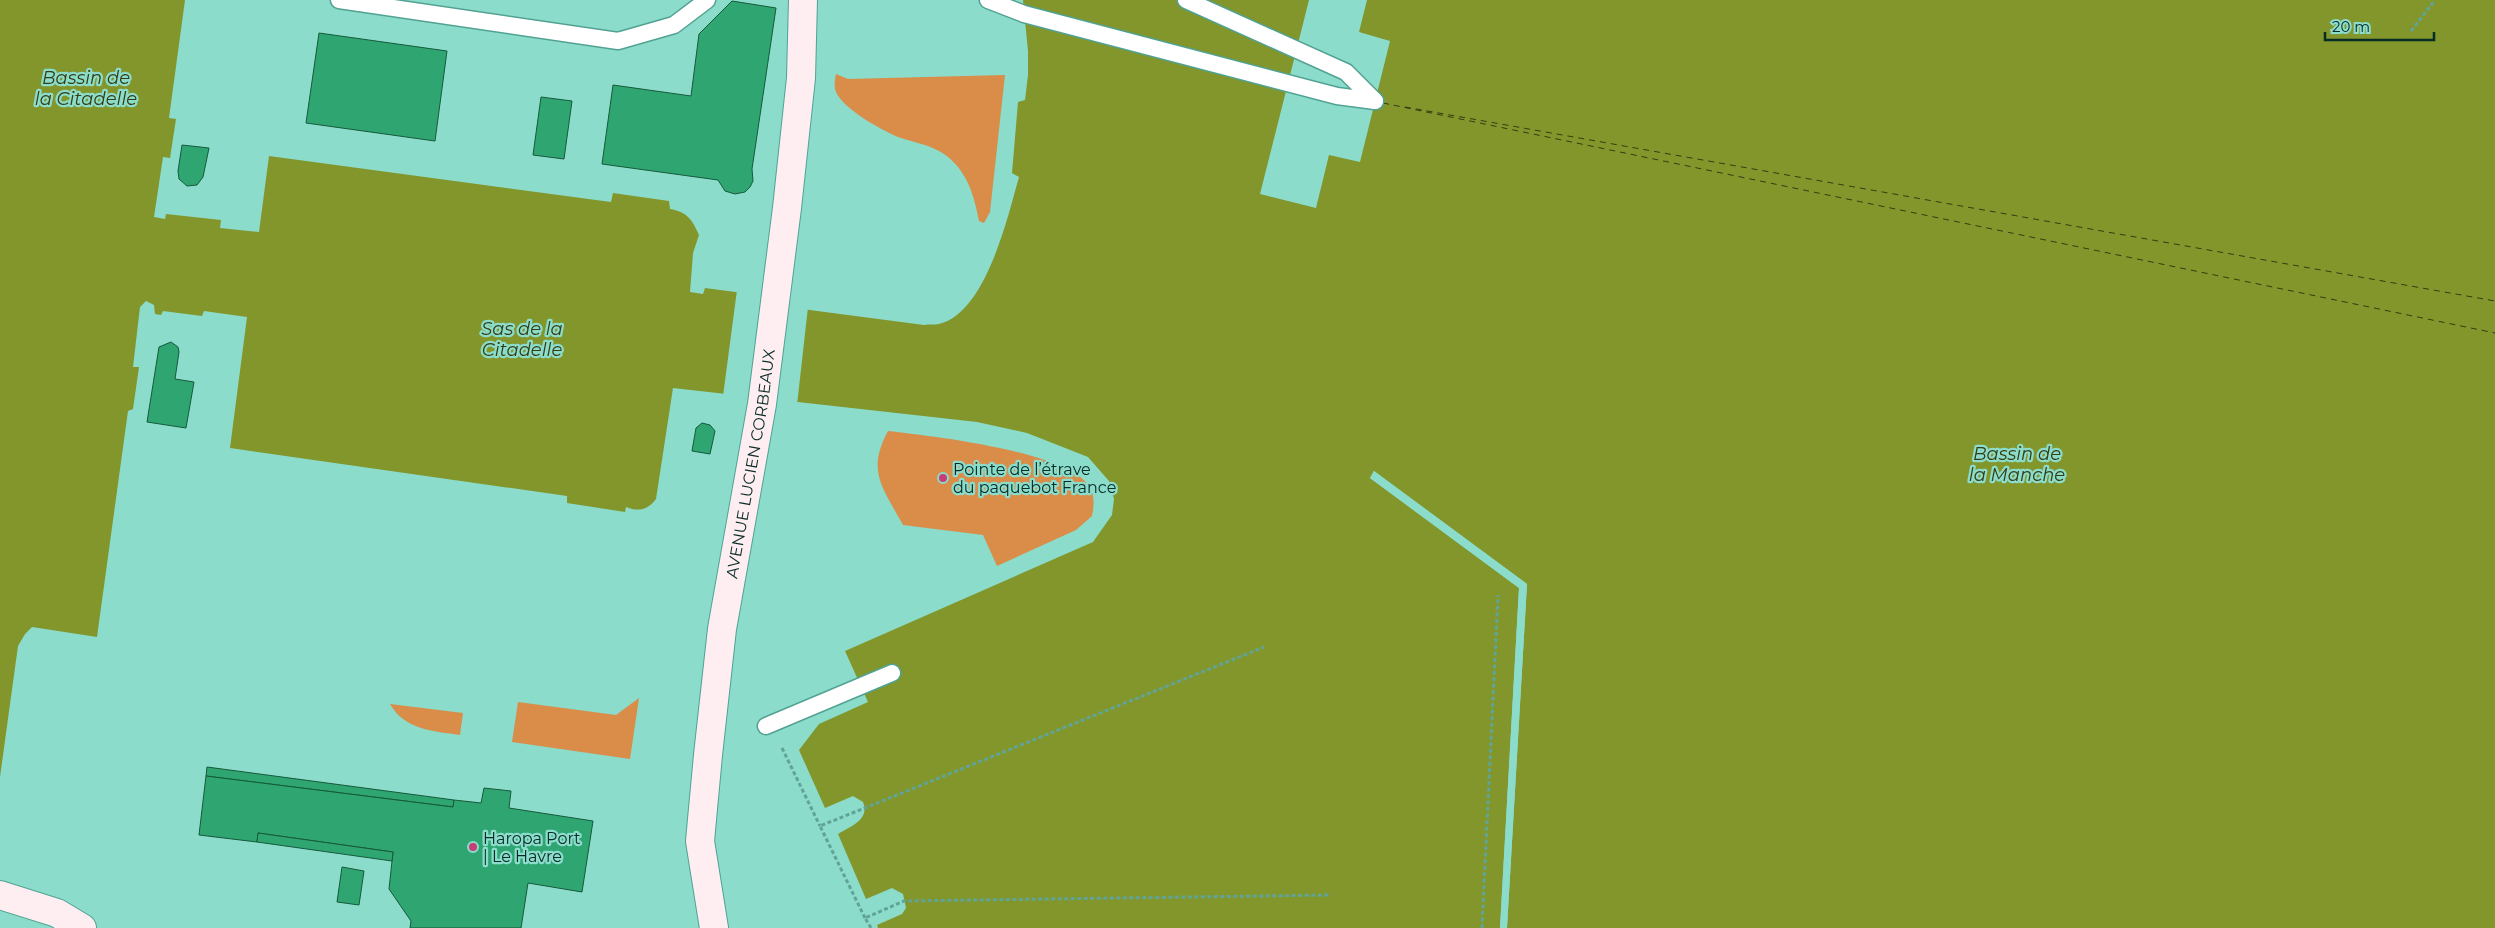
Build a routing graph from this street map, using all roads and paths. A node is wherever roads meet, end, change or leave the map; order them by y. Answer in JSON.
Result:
{"nodes":[{"id":1,"x":340,"y":0,"type":"edge"},
{"id":2,"x":707,"y":0,"type":"edge"},
{"id":3,"x":803,"y":0,"type":"edge"},
{"id":4,"x":988,"y":0,"type":"edge"},
{"id":5,"x":1186,"y":0,"type":"edge"},
{"id":6,"x":2435,"y":0,"type":"edge"},
{"id":7,"x":2411,"y":31,"type":"dead end"},
{"id":8,"x":1498,"y":595,"type":"dead end"},
{"id":9,"x":1264,"y":647,"type":"dead end"},
{"id":10,"x":892,"y":673,"type":"dead end"},
{"id":11,"x":766,"y":726,"type":"joint"},
{"id":12,"x":820,"y":826,"type":"junction"},
{"id":13,"x":1,"y":894,"type":"edge"},
{"id":14,"x":1331,"y":895,"type":"dead end"},
{"id":15,"x":865,"y":918,"type":"junction"},
{"id":16,"x":82,"y":928,"type":"edge"},
{"id":17,"x":714,"y":928,"type":"edge"},
{"id":18,"x":871,"y":928,"type":"edge"},
{"id":19,"x":1482,"y":928,"type":"edge"}],
"edges":[{"from":1,"to":2,"type":"lane"},
{"from":3,"to":17,"type":"main road","name":"AVENUE LUCIEN CORBEAUX"},
{"from":4,"to":5,"type":"lane"},
{"from":6,"to":7,"type":"path"},
{"from":8,"to":19,"type":"path"},
{"from":9,"to":12,"type":"path"},
{"from":10,"to":11,"type":"lane"},
{"from":11,"to":12,"type":"path"},
{"from":12,"to":15,"type":"path"},
{"from":13,"to":16,"type":"main road"},
{"from":14,"to":15,"type":"path"},
{"from":15,"to":18,"type":"path"}]}
